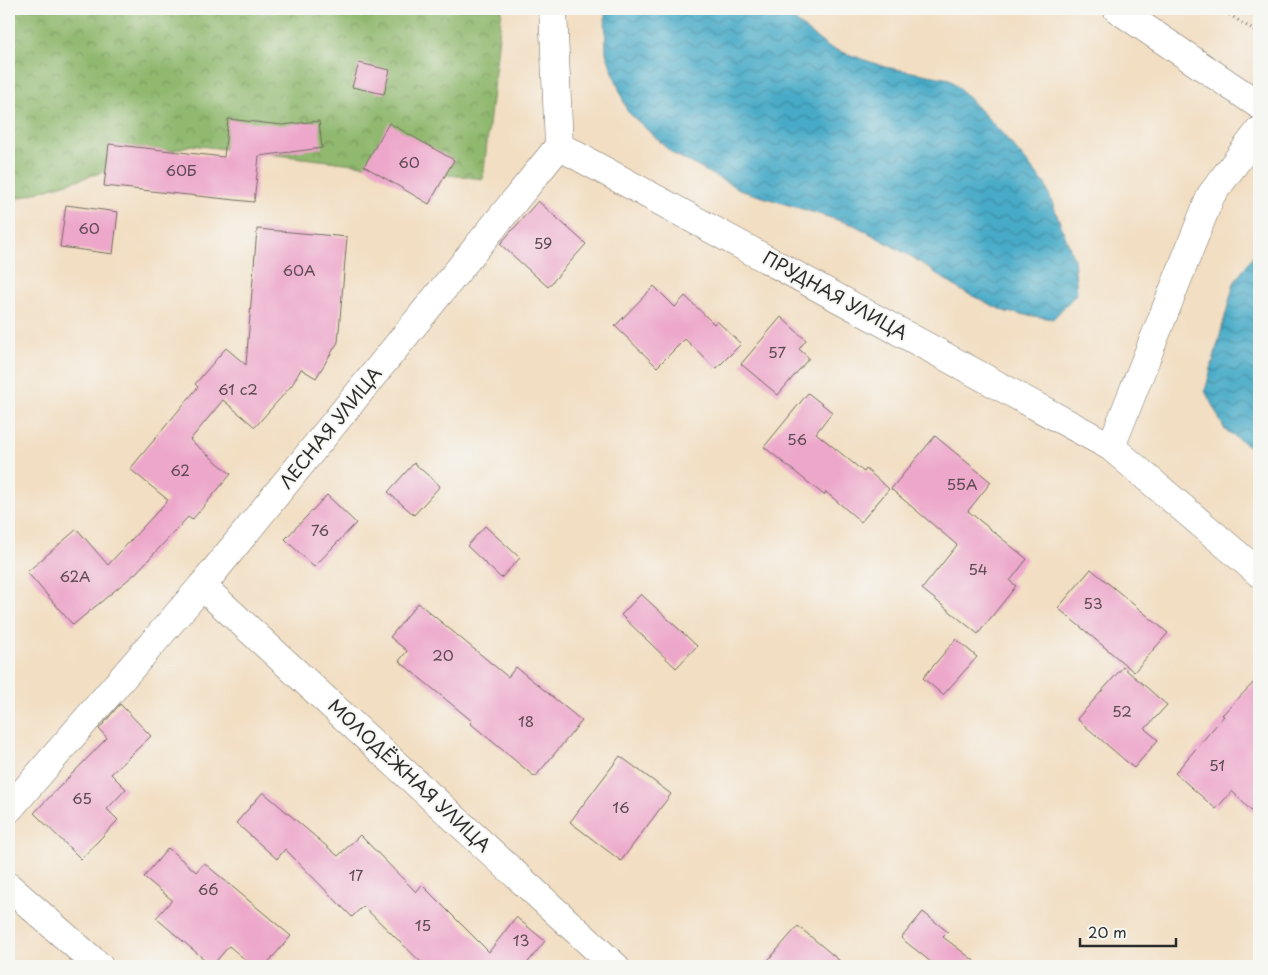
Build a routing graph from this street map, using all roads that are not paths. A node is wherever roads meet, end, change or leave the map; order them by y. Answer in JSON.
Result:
{"nodes":[{"id":1,"x":553,"y":9,"type":"edge"},
{"id":2,"x":1117,"y":9,"type":"edge"},
{"id":3,"x":1259,"y":105,"type":"edge"},
{"id":4,"x":1259,"y":131,"type":"edge"},
{"id":5,"x":559,"y":146,"type":"junction"},
{"id":6,"x":1111,"y":447,"type":"junction"},
{"id":7,"x":1259,"y":574,"type":"edge"},
{"id":8,"x":202,"y":586,"type":"junction"},
{"id":9,"x":9,"y":809,"type":"edge"},
{"id":10,"x":9,"y":887,"type":"edge"},
{"id":11,"x":99,"y":966,"type":"edge"},
{"id":12,"x":615,"y":966,"type":"edge"}],
"edges":[{"from":1,"to":5,"type":"street"},
{"from":2,"to":3,"type":"street"},
{"from":4,"to":6,"type":"street"},
{"from":5,"to":6,"type":"street","name":"ПРУДНАЯ УЛИЦА"},
{"from":5,"to":8,"type":"street","name":"ЛЕСНАЯ УЛИЦА"},
{"from":6,"to":7,"type":"street","name":"ПРУДНАЯ УЛИЦА"},
{"from":8,"to":9,"type":"street","name":"ЛЕСНАЯ УЛИЦА"},
{"from":8,"to":12,"type":"street","name":"МОЛОДЁЖНАЯ УЛИЦА"},
{"from":10,"to":11,"type":"street"}]}
